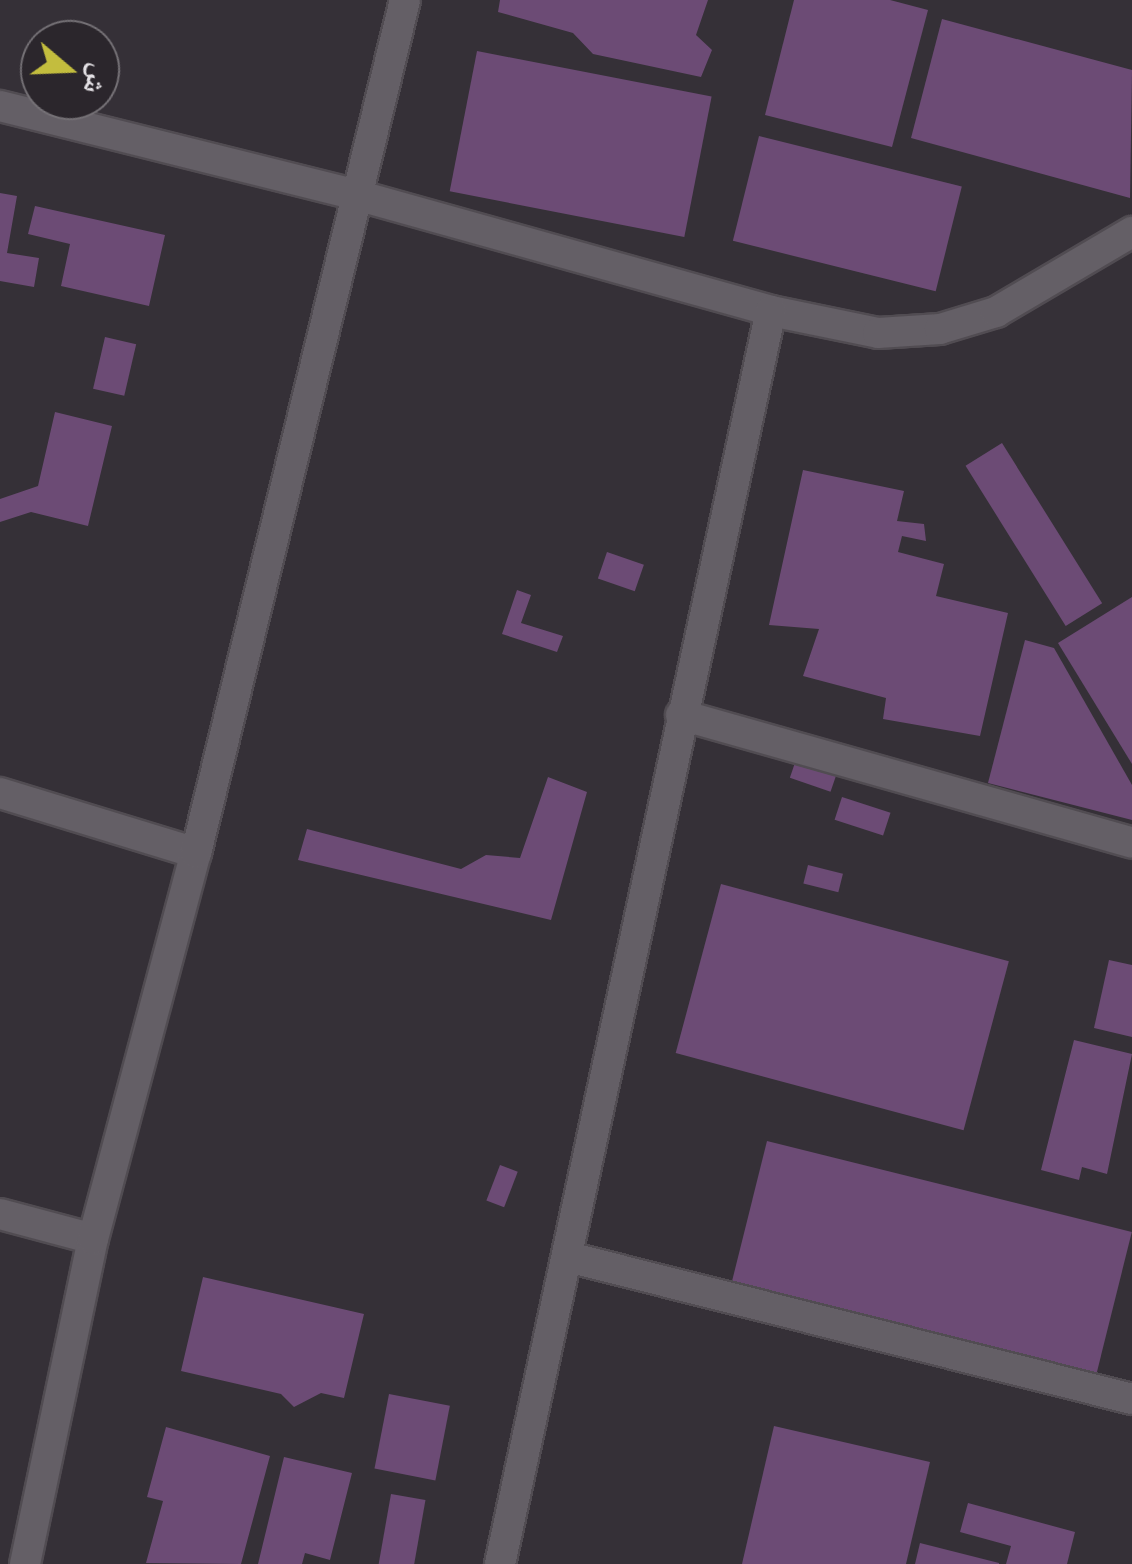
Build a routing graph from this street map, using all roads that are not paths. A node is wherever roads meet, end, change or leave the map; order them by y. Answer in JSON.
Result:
{"nodes":[{"id":1,"x":405,"y":0,"type":"edge"},
{"id":2,"x":0,"y":106,"type":"edge"},
{"id":3,"x":360,"y":196,"type":"junction"},
{"id":4,"x":1132,"y":232,"type":"edge"},
{"id":5,"x":770,"y":311,"type":"junction"},
{"id":6,"x":681,"y":715,"type":"junction"},
{"id":7,"x":0,"y":792,"type":"edge"},
{"id":8,"x":1132,"y":843,"type":"edge"},
{"id":9,"x":196,"y":853,"type":"junction"},
{"id":10,"x":0,"y":1214,"type":"edge"},
{"id":11,"x":93,"y":1239,"type":"junction"},
{"id":12,"x":568,"y":1257,"type":"junction"},
{"id":13,"x":1132,"y":1399,"type":"edge"},
{"id":14,"x":25,"y":1564,"type":"edge"},
{"id":15,"x":500,"y":1564,"type":"edge"}],
"edges":[{"from":1,"to":3,"type":"street"},
{"from":2,"to":3,"type":"street"},
{"from":3,"to":5,"type":"street"},
{"from":3,"to":9,"type":"street"},
{"from":4,"to":5,"type":"street"},
{"from":5,"to":6,"type":"street"},
{"from":6,"to":8,"type":"street"},
{"from":6,"to":12,"type":"street"},
{"from":7,"to":9,"type":"street"},
{"from":9,"to":11,"type":"street"},
{"from":10,"to":11,"type":"street"},
{"from":11,"to":14,"type":"street"},
{"from":12,"to":13,"type":"street"},
{"from":12,"to":15,"type":"street"}]}
